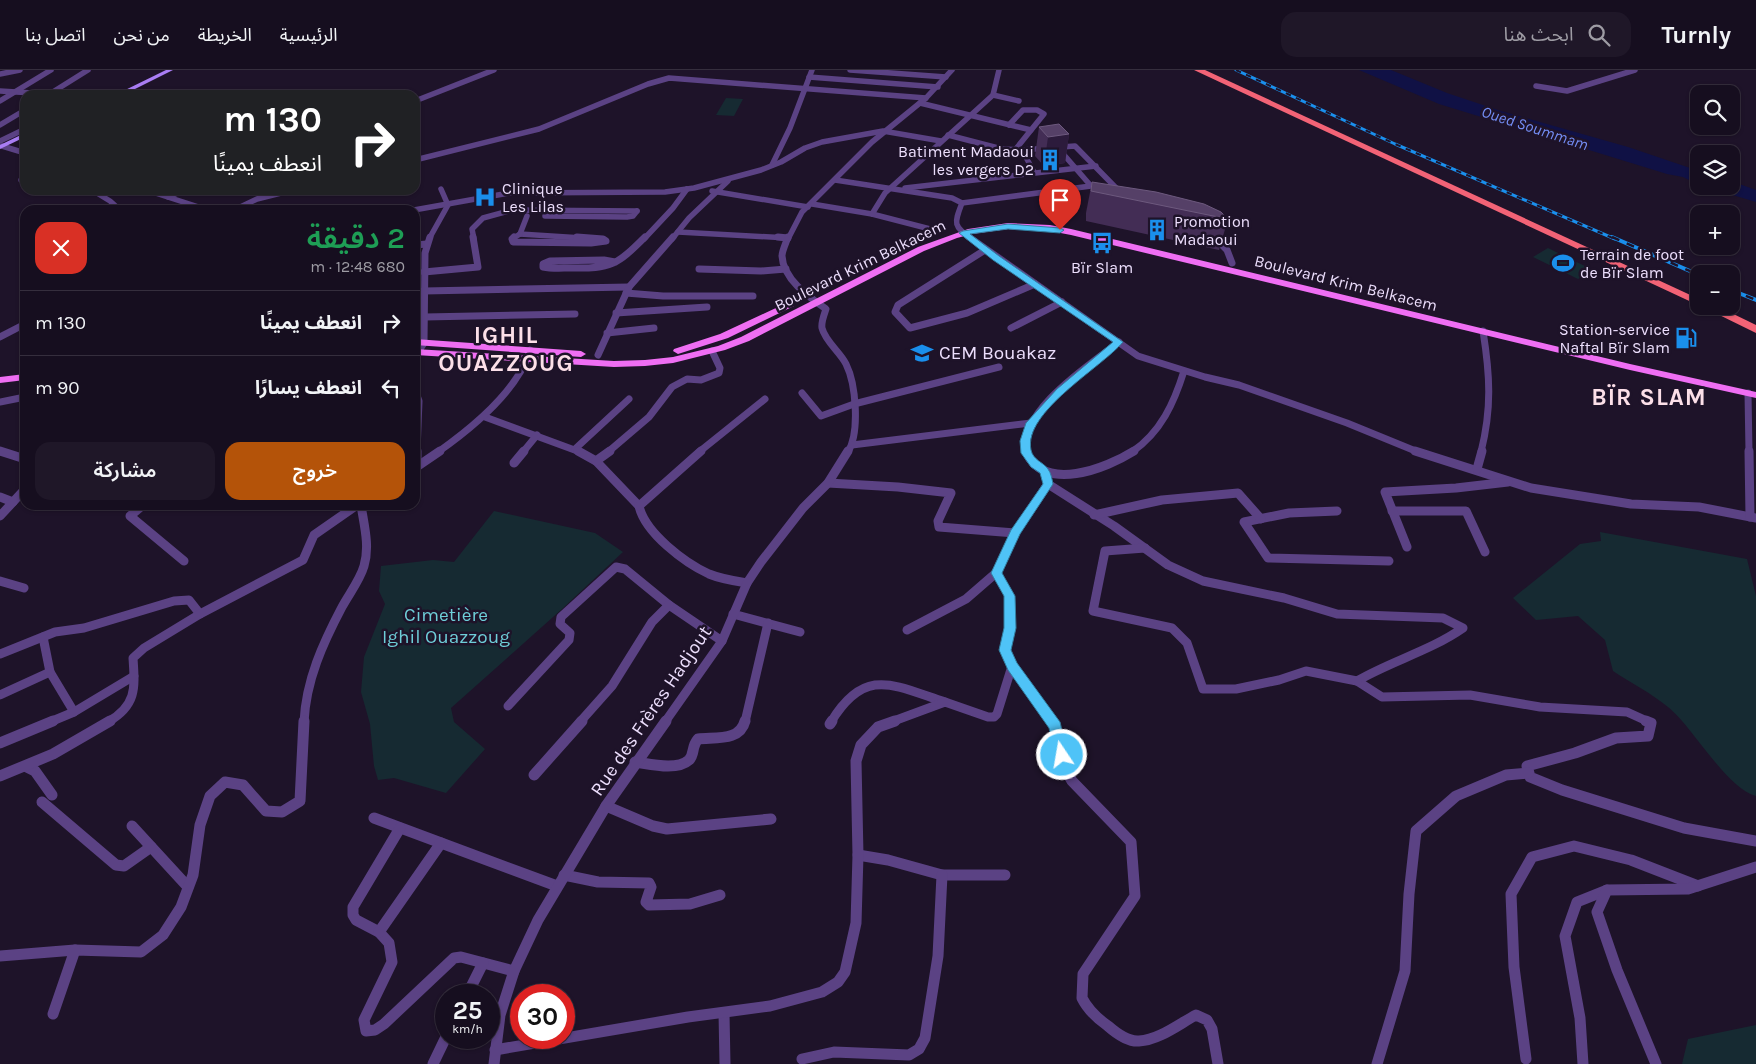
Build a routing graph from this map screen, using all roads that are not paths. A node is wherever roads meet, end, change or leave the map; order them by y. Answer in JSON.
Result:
{"nodes":[{"id":1,"x":20,"y":70,"type":"edge"},
{"id":2,"x":52,"y":70,"type":"edge"},
{"id":3,"x":88,"y":70,"type":"edge"},
{"id":4,"x":161,"y":70,"type":"edge"},
{"id":5,"x":170,"y":70,"type":"edge"},
{"id":6,"x":494,"y":70,"type":"edge"},
{"id":7,"x":812,"y":70,"type":"edge"},
{"id":8,"x":850,"y":70,"type":"edge"},
{"id":9,"x":952,"y":70,"type":"edge"},
{"id":10,"x":999,"y":70,"type":"edge"},
{"id":11,"x":1198,"y":70,"type":"edge"},
{"id":12,"x":1210,"y":70,"type":"edge"},
{"id":13,"x":1635,"y":70,"type":"edge"},
{"id":14,"x":0,"y":74,"type":"edge"},
{"id":15,"x":809,"y":77,"type":"junction"},
{"id":16,"x":946,"y":78,"type":"junction"},
{"id":17,"x":1536,"y":86,"type":"dead end"},
{"id":18,"x":938,"y":87,"type":"junction"},
{"id":19,"x":804,"y":88,"type":"junction"},
{"id":20,"x":57,"y":90,"type":"edge"},
{"id":21,"x":120,"y":90,"type":"edge"},
{"id":22,"x":128,"y":90,"type":"edge"},
{"id":23,"x":633,"y":90,"type":"junction"},
{"id":24,"x":0,"y":91,"type":"edge"},
{"id":25,"x":15,"y":92,"type":"junction"},
{"id":26,"x":20,"y":92,"type":"edge"},
{"id":27,"x":993,"y":95,"type":"junction"},
{"id":28,"x":420,"y":99,"type":"edge"},
{"id":29,"x":629,"y":99,"type":"dead end"},
{"id":30,"x":0,"y":100,"type":"edge"},
{"id":31,"x":923,"y":100,"type":"junction"},
{"id":32,"x":1019,"y":101,"type":"dead end"},
{"id":33,"x":20,"y":113,"type":"edge"},
{"id":34,"x":970,"y":115,"type":"junction"},
{"id":35,"x":0,"y":125,"type":"edge"},
{"id":36,"x":1009,"y":125,"type":"junction"},
{"id":37,"x":1031,"y":130,"type":"junction"},
{"id":38,"x":883,"y":131,"type":"junction"},
{"id":39,"x":20,"y":133,"type":"edge"},
{"id":40,"x":948,"y":135,"type":"junction"},
{"id":41,"x":20,"y":138,"type":"edge"},
{"id":42,"x":941,"y":141,"type":"junction"},
{"id":43,"x":20,"y":142,"type":"edge"},
{"id":44,"x":2,"y":147,"type":"edge"},
{"id":45,"x":1057,"y":147,"type":"junction"},
{"id":46,"x":1014,"y":150,"type":"junction"},
{"id":47,"x":1022,"y":150,"type":"junction"},
{"id":48,"x":20,"y":152,"type":"edge"},
{"id":49,"x":420,"y":157,"type":"edge"},
{"id":50,"x":423,"y":158,"type":"junction"},
{"id":51,"x":420,"y":159,"type":"edge"},
{"id":52,"x":772,"y":165,"type":"junction"},
{"id":53,"x":1096,"y":166,"type":"junction"},
{"id":54,"x":1074,"y":168,"type":"junction"},
{"id":55,"x":1034,"y":172,"type":"junction"},
{"id":56,"x":731,"y":179,"type":"junction"},
{"id":57,"x":835,"y":180,"type":"junction"},
{"id":58,"x":441,"y":189,"type":"dead end"},
{"id":59,"x":691,"y":189,"type":"junction"},
{"id":60,"x":891,"y":189,"type":"junction"},
{"id":61,"x":715,"y":192,"type":"junction"},
{"id":62,"x":101,"y":195,"type":"edge"},
{"id":63,"x":162,"y":195,"type":"edge"},
{"id":64,"x":173,"y":195,"type":"edge"},
{"id":65,"x":273,"y":195,"type":"edge"},
{"id":66,"x":168,"y":197,"type":"junction"},
{"id":67,"x":1126,"y":197,"type":"edge"},
{"id":68,"x":962,"y":203,"type":"junction"},
{"id":69,"x":115,"y":205,"type":"edge"},
{"id":70,"x":193,"y":205,"type":"edge"},
{"id":71,"x":244,"y":205,"type":"edge"},
{"id":72,"x":448,"y":205,"type":"junction"},
{"id":73,"x":810,"y":205,"type":"junction"},
{"id":74,"x":420,"y":209,"type":"edge"},
{"id":75,"x":502,"y":213,"type":"junction"},
{"id":76,"x":872,"y":214,"type":"junction"},
{"id":77,"x":527,"y":216,"type":"junction"},
{"id":78,"x":934,"y":230,"type":"dead end"},
{"id":79,"x":960,"y":230,"type":"junction"},
{"id":80,"x":678,"y":232,"type":"junction"},
{"id":81,"x":1206,"y":233,"type":"edge"},
{"id":82,"x":520,"y":234,"type":"junction"},
{"id":83,"x":788,"y":238,"type":"junction"},
{"id":84,"x":427,"y":244,"type":"junction"},
{"id":85,"x":420,"y":245,"type":"edge"},
{"id":86,"x":985,"y":250,"type":"junction"},
{"id":87,"x":615,"y":262,"type":"junction"},
{"id":88,"x":1232,"y":263,"type":"junction"},
{"id":89,"x":699,"y":269,"type":"dead end"},
{"id":90,"x":786,"y":269,"type":"junction"},
{"id":91,"x":424,"y":272,"type":"junction"},
{"id":92,"x":1035,"y":284,"type":"junction"},
{"id":93,"x":627,"y":290,"type":"junction"},
{"id":94,"x":424,"y":291,"type":"junction"},
{"id":95,"x":1690,"y":291,"type":"edge"},
{"id":96,"x":420,"y":292,"type":"edge"},
{"id":97,"x":753,"y":296,"type":"dead end"},
{"id":98,"x":1690,"y":298,"type":"edge"},
{"id":99,"x":811,"y":299,"type":"junction"},
{"id":100,"x":1062,"y":302,"type":"junction"},
{"id":101,"x":707,"y":307,"type":"dead end"},
{"id":102,"x":616,"y":313,"type":"junction"},
{"id":103,"x":575,"y":314,"type":"dead end"},
{"id":104,"x":1740,"y":314,"type":"edge"},
{"id":105,"x":1726,"y":315,"type":"edge"},
{"id":106,"x":425,"y":317,"type":"junction"},
{"id":107,"x":1756,"y":322,"type":"edge"},
{"id":108,"x":20,"y":327,"type":"edge"},
{"id":109,"x":654,"y":328,"type":"dead end"},
{"id":110,"x":1011,"y":328,"type":"dead end"},
{"id":111,"x":1756,"y":329,"type":"edge"},
{"id":112,"x":1484,"y":331,"type":"junction"},
{"id":113,"x":607,"y":333,"type":"junction"},
{"id":114,"x":0,"y":338,"type":"edge"},
{"id":115,"x":420,"y":338,"type":"edge"},
{"id":116,"x":1119,"y":342,"type":"junction"},
{"id":117,"x":420,"y":347,"type":"edge"},
{"id":118,"x":712,"y":351,"type":"junction"},
{"id":119,"x":529,"y":355,"type":"junction"},
{"id":120,"x":598,"y":355,"type":"junction"},
{"id":121,"x":999,"y":367,"type":"dead end"},
{"id":122,"x":20,"y":371,"type":"edge"},
{"id":123,"x":1184,"y":371,"type":"junction"},
{"id":124,"x":0,"y":373,"type":"edge"},
{"id":125,"x":20,"y":378,"type":"edge"},
{"id":126,"x":0,"y":380,"type":"edge"},
{"id":127,"x":802,"y":393,"type":"dead end"},
{"id":128,"x":1753,"y":393,"type":"edge"},
{"id":129,"x":20,"y":398,"type":"edge"},
{"id":130,"x":629,"y":399,"type":"dead end"},
{"id":131,"x":766,"y":399,"type":"dead end"},
{"id":132,"x":0,"y":402,"type":"edge"},
{"id":133,"x":854,"y":404,"type":"junction"},
{"id":134,"x":485,"y":417,"type":"junction"},
{"id":135,"x":1030,"y":423,"type":"junction"},
{"id":136,"x":537,"y":435,"type":"junction"},
{"id":137,"x":852,"y":445,"type":"junction"},
{"id":138,"x":574,"y":449,"type":"junction"},
{"id":139,"x":0,"y":451,"type":"edge"},
{"id":140,"x":20,"y":457,"type":"edge"},
{"id":141,"x":596,"y":461,"type":"junction"},
{"id":142,"x":514,"y":463,"type":"dead end"},
{"id":143,"x":420,"y":465,"type":"edge"},
{"id":144,"x":1476,"y":469,"type":"junction"},
{"id":145,"x":1044,"y":471,"type":"junction"},
{"id":146,"x":1511,"y":481,"type":"junction"},
{"id":147,"x":828,"y":483,"type":"junction"},
{"id":148,"x":1048,"y":484,"type":"junction"},
{"id":149,"x":20,"y":494,"type":"edge"},
{"id":150,"x":0,"y":497,"type":"edge"},
{"id":151,"x":13,"y":502,"type":"junction"},
{"id":152,"x":639,"y":506,"type":"junction"},
{"id":153,"x":137,"y":510,"type":"edge"},
{"id":154,"x":350,"y":510,"type":"edge"},
{"id":155,"x":363,"y":510,"type":"edge"},
{"id":156,"x":1392,"y":510,"type":"junction"},
{"id":157,"x":1337,"y":511,"type":"dead end"},
{"id":158,"x":1094,"y":515,"type":"junction"},
{"id":159,"x":0,"y":516,"type":"edge"},
{"id":160,"x":1753,"y":518,"type":"edge"},
{"id":161,"x":1261,"y":519,"type":"junction"},
{"id":162,"x":1015,"y":533,"type":"junction"},
{"id":163,"x":1407,"y":547,"type":"dead end"},
{"id":164,"x":1145,"y":548,"type":"junction"},
{"id":165,"x":1485,"y":552,"type":"dead end"},
{"id":166,"x":184,"y":561,"type":"dead end"},
{"id":167,"x":1389,"y":561,"type":"dead end"},
{"id":168,"x":996,"y":573,"type":"junction"},
{"id":169,"x":747,"y":583,"type":"junction"},
{"id":170,"x":2,"y":584,"type":"edge"},
{"id":171,"x":24,"y":588,"type":"dead end"},
{"id":172,"x":669,"y":605,"type":"junction"},
{"id":173,"x":200,"y":614,"type":"junction"},
{"id":174,"x":733,"y":614,"type":"junction"},
{"id":175,"x":768,"y":623,"type":"junction"},
{"id":176,"x":907,"y":630,"type":"dead end"},
{"id":177,"x":800,"y":632,"type":"dead end"},
{"id":178,"x":42,"y":637,"type":"junction"},
{"id":179,"x":722,"y":641,"type":"junction"},
{"id":180,"x":0,"y":654,"type":"edge"},
{"id":181,"x":1012,"y":666,"type":"junction"},
{"id":182,"x":50,"y":672,"type":"junction"},
{"id":183,"x":134,"y":676,"type":"junction"},
{"id":184,"x":1357,"y":681,"type":"junction"},
{"id":185,"x":0,"y":695,"type":"edge"},
{"id":186,"x":945,"y":702,"type":"junction"},
{"id":187,"x":508,"y":706,"type":"dead end"},
{"id":188,"x":74,"y":712,"type":"junction"},
{"id":189,"x":830,"y":724,"type":"dead end"},
{"id":190,"x":0,"y":743,"type":"edge"},
{"id":191,"x":635,"y":762,"type":"junction"},
{"id":192,"x":26,"y":768,"type":"junction"},
{"id":193,"x":1528,"y":773,"type":"junction"},
{"id":194,"x":534,"y":774,"type":"dead end"},
{"id":195,"x":0,"y":776,"type":"edge"},
{"id":196,"x":52,"y":794,"type":"dead end"},
{"id":197,"x":42,"y":802,"type":"dead end"},
{"id":198,"x":606,"y":806,"type":"junction"},
{"id":199,"x":374,"y":818,"type":"dead end"},
{"id":200,"x":771,"y":819,"type":"dead end"},
{"id":201,"x":132,"y":826,"type":"dead end"},
{"id":202,"x":400,"y":828,"type":"junction"},
{"id":203,"x":1756,"y":841,"type":"edge"},
{"id":204,"x":441,"y":843,"type":"junction"},
{"id":205,"x":151,"y":847,"type":"junction"},
{"id":206,"x":858,"y":855,"type":"junction"},
{"id":207,"x":1756,"y":867,"type":"edge"},
{"id":208,"x":564,"y":875,"type":"junction"},
{"id":209,"x":942,"y":875,"type":"junction"},
{"id":210,"x":1005,"y":875,"type":"dead end"},
{"id":211,"x":558,"y":886,"type":"junction"},
{"id":212,"x":1698,"y":886,"type":"junction"},
{"id":213,"x":188,"y":887,"type":"junction"},
{"id":214,"x":1607,"y":890,"type":"junction"},
{"id":215,"x":720,"y":895,"type":"dead end"},
{"id":216,"x":379,"y":932,"type":"junction"},
{"id":217,"x":75,"y":950,"type":"junction"},
{"id":218,"x":0,"y":956,"type":"edge"},
{"id":219,"x":483,"y":963,"type":"junction"},
{"id":220,"x":514,"y":971,"type":"junction"},
{"id":221,"x":472,"y":984,"type":"edge"},
{"id":222,"x":724,"y":1013,"type":"junction"},
{"id":223,"x":53,"y":1014,"type":"dead end"},
{"id":224,"x":440,"y":1049,"type":"edge"},
{"id":225,"x":495,"y":1050,"type":"junction"},
{"id":226,"x":802,"y":1059,"type":"dead end"},
{"id":227,"x":1526,"y":1059,"type":"dead end"},
{"id":228,"x":433,"y":1064,"type":"edge"},
{"id":229,"x":494,"y":1064,"type":"edge"},
{"id":230,"x":725,"y":1064,"type":"edge"},
{"id":231,"x":1218,"y":1064,"type":"edge"},
{"id":232,"x":1377,"y":1064,"type":"edge"},
{"id":233,"x":1583,"y":1064,"type":"edge"},
{"id":234,"x":1656,"y":1064,"type":"edge"}],
"edges":[{"from":1,"to":14,"type":"street"},
{"from":2,"to":25,"type":"street"},
{"from":3,"to":20,"type":"street"},
{"from":4,"to":21,"type":"street"},
{"from":5,"to":22,"type":"street"},
{"from":6,"to":28,"type":"street"},
{"from":7,"to":15,"type":"street"},
{"from":8,"to":16,"type":"street"},
{"from":9,"to":16,"type":"street"},
{"from":10,"to":27,"type":"street"},
{"from":11,"to":98,"type":"highway"},
{"from":12,"to":95,"type":"highway"},
{"from":13,"to":17,"type":"street"},
{"from":15,"to":18,"type":"street"},
{"from":15,"to":19,"type":"street"},
{"from":16,"to":18,"type":"street"},
{"from":18,"to":31,"type":"street"},
{"from":19,"to":23,"type":"street"},
{"from":19,"to":31,"type":"street"},
{"from":19,"to":52,"type":"street"},
{"from":23,"to":29,"type":"street"},
{"from":23,"to":50,"type":"street"},
{"from":24,"to":25,"type":"street"},
{"from":25,"to":26,"type":"street"},
{"from":25,"to":30,"type":"street"},
{"from":27,"to":32,"type":"street"},
{"from":27,"to":34,"type":"street"},
{"from":31,"to":34,"type":"street"},
{"from":31,"to":38,"type":"street"},
{"from":33,"to":35,"type":"street"},
{"from":34,"to":36,"type":"street"},
{"from":34,"to":40,"type":"street"},
{"from":36,"to":37,"type":"street"},
{"from":36,"to":37,"type":"street"},
{"from":37,"to":46,"type":"street"},
{"from":38,"to":42,"type":"street"},
{"from":38,"to":52,"type":"street"},
{"from":38,"to":57,"type":"street"},
{"from":39,"to":44,"type":"street"},
{"from":40,"to":42,"type":"street"},
{"from":40,"to":46,"type":"street"},
{"from":41,"to":44,"type":"street"},
{"from":42,"to":60,"type":"street"},
{"from":43,"to":44,"type":"street"},
{"from":44,"to":48,"type":"street"},
{"from":45,"to":47,"type":"street"},
{"from":45,"to":53,"type":"street"},
{"from":45,"to":54,"type":"street"},
{"from":46,"to":47,"type":"street"},
{"from":47,"to":55,"type":"street"},
{"from":49,"to":50,"type":"street"},
{"from":50,"to":51,"type":"street"},
{"from":52,"to":56,"type":"street"},
{"from":53,"to":54,"type":"street"},
{"from":53,"to":67,"type":"street"},
{"from":54,"to":55,"type":"street"},
{"from":54,"to":68,"type":"street"},
{"from":55,"to":60,"type":"street"},
{"from":56,"to":59,"type":"street"},
{"from":56,"to":61,"type":"street"},
{"from":57,"to":60,"type":"street"},
{"from":57,"to":73,"type":"street"},
{"from":58,"to":72,"type":"street"},
{"from":59,"to":61,"type":"street"},
{"from":59,"to":72,"type":"street"},
{"from":59,"to":87,"type":"street"},
{"from":60,"to":68,"type":"street"},
{"from":60,"to":76,"type":"street"},
{"from":61,"to":73,"type":"street"},
{"from":61,"to":80,"type":"street"},
{"from":62,"to":69,"type":"street"},
{"from":63,"to":66,"type":"street"},
{"from":64,"to":66,"type":"street"},
{"from":65,"to":71,"type":"street"},
{"from":66,"to":70,"type":"street"},
{"from":68,"to":79,"type":"street"},
{"from":72,"to":74,"type":"street"},
{"from":72,"to":84,"type":"street"},
{"from":73,"to":76,"type":"street"},
{"from":73,"to":83,"type":"street"},
{"from":75,"to":77,"type":"street"},
{"from":75,"to":77,"type":"street"},
{"from":75,"to":91,"type":"street"},
{"from":76,"to":78,"type":"street"},
{"from":77,"to":82,"type":"street"},
{"from":79,"to":86,"type":"street"},
{"from":79,"to":88,"type":"main road","name":"Boulevard Krim Belkacem"},
{"from":79,"to":99,"type":"main road","name":"Boulevard Krim Belkacem"},
{"from":79,"to":112,"type":"main road","name":"Boulevard Krim Belkacem"},
{"from":80,"to":83,"type":"street"},
{"from":80,"to":93,"type":"street"},
{"from":81,"to":88,"type":"street"},
{"from":82,"to":82,"type":"street"},
{"from":83,"to":90,"type":"street"},
{"from":84,"to":85,"type":"street"},
{"from":84,"to":91,"type":"street"},
{"from":86,"to":92,"type":"street"},
{"from":86,"to":92,"type":"street"},
{"from":87,"to":87,"type":"street"},
{"from":88,"to":128,"type":"main road","name":"Boulevard Krim Belkacem"},
{"from":89,"to":90,"type":"street"},
{"from":90,"to":99,"type":"street","name":"Rue des Frères Hadjout"},
{"from":91,"to":94,"type":"street"},
{"from":92,"to":100,"type":"street"},
{"from":93,"to":94,"type":"street"},
{"from":93,"to":97,"type":"street"},
{"from":93,"to":102,"type":"street"},
{"from":94,"to":96,"type":"street"},
{"from":94,"to":106,"type":"street"},
{"from":99,"to":118,"type":"main road","name":"Boulevard Krim Belkacem"},
{"from":99,"to":120,"type":"main road","name":"Boulevard Krim Belkacem"},
{"from":99,"to":133,"type":"street","name":"Rue des Frères Hadjout"},
{"from":100,"to":110,"type":"street"},
{"from":100,"to":116,"type":"street"},
{"from":101,"to":102,"type":"street"},
{"from":102,"to":113,"type":"street"},
{"from":103,"to":106,"type":"street"},
{"from":104,"to":107,"type":"highway"},
{"from":105,"to":111,"type":"highway"},
{"from":106,"to":115,"type":"street"},
{"from":108,"to":114,"type":"street"},
{"from":109,"to":113,"type":"street"},
{"from":112,"to":128,"type":"main road","name":"Boulevard Krim Belkacem"},
{"from":112,"to":144,"type":"street"},
{"from":113,"to":120,"type":"street"},
{"from":116,"to":123,"type":"street"},
{"from":116,"to":135,"type":"street"},
{"from":117,"to":119,"type":"main road","name":"Boulevard Krim Belkacem"},
{"from":118,"to":119,"type":"main road","name":"Boulevard Krim Belkacem"},
{"from":118,"to":141,"type":"street"},
{"from":119,"to":120,"type":"main road","name":"Boulevard Krim Belkacem"},
{"from":119,"to":134,"type":"street"},
{"from":121,"to":133,"type":"street"},
{"from":122,"to":124,"type":"main road"},
{"from":123,"to":144,"type":"street"},
{"from":123,"to":145,"type":"street"},
{"from":125,"to":126,"type":"main road"},
{"from":127,"to":133,"type":"street"},
{"from":128,"to":160,"type":"street"},
{"from":129,"to":132,"type":"street"},
{"from":130,"to":138,"type":"street"},
{"from":131,"to":152,"type":"street"},
{"from":133,"to":137,"type":"street","name":"Rue des Frères Hadjout"},
{"from":134,"to":136,"type":"street"},
{"from":134,"to":143,"type":"street"},
{"from":135,"to":137,"type":"street"},
{"from":135,"to":145,"type":"street"},
{"from":136,"to":138,"type":"street"},
{"from":136,"to":142,"type":"street"},
{"from":137,"to":147,"type":"street","name":"Rue des Frères Hadjout"},
{"from":138,"to":141,"type":"street"},
{"from":139,"to":140,"type":"street"},
{"from":141,"to":152,"type":"street"},
{"from":144,"to":146,"type":"street"},
{"from":145,"to":148,"type":"street"},
{"from":146,"to":156,"type":"street"},
{"from":146,"to":160,"type":"street"},
{"from":147,"to":162,"type":"street"},
{"from":147,"to":169,"type":"street","name":"Rue des Frères Hadjout"},
{"from":148,"to":158,"type":"street"},
{"from":148,"to":162,"type":"street"},
{"from":149,"to":151,"type":"street"},
{"from":150,"to":151,"type":"street"},
{"from":151,"to":159,"type":"street"},
{"from":152,"to":169,"type":"street"},
{"from":153,"to":166,"type":"street"},
{"from":154,"to":173,"type":"street"},
{"from":155,"to":213,"type":"street"},
{"from":156,"to":163,"type":"street"},
{"from":156,"to":165,"type":"street"},
{"from":157,"to":161,"type":"street"},
{"from":158,"to":161,"type":"street"},
{"from":158,"to":164,"type":"street"},
{"from":161,"to":167,"type":"street"},
{"from":162,"to":168,"type":"street"},
{"from":164,"to":184,"type":"street"},
{"from":164,"to":184,"type":"street"},
{"from":168,"to":176,"type":"street"},
{"from":168,"to":181,"type":"street"},
{"from":169,"to":174,"type":"street","name":"Rue des Frères Hadjout"},
{"from":170,"to":171,"type":"street"},
{"from":172,"to":179,"type":"street"},
{"from":172,"to":187,"type":"street"},
{"from":172,"to":194,"type":"street"},
{"from":173,"to":178,"type":"street"},
{"from":173,"to":183,"type":"street"},
{"from":174,"to":175,"type":"street"},
{"from":174,"to":179,"type":"street","name":"Rue des Frères Hadjout"},
{"from":175,"to":177,"type":"street"},
{"from":175,"to":191,"type":"street"},
{"from":178,"to":180,"type":"street"},
{"from":178,"to":182,"type":"street"},
{"from":179,"to":191,"type":"street","name":"Rue des Frères Hadjout"},
{"from":181,"to":186,"type":"street"},
{"from":181,"to":231,"type":"street"},
{"from":182,"to":185,"type":"street"},
{"from":182,"to":188,"type":"street"},
{"from":183,"to":188,"type":"street"},
{"from":183,"to":192,"type":"street"},
{"from":184,"to":193,"type":"street"},
{"from":186,"to":189,"type":"street"},
{"from":186,"to":206,"type":"street"},
{"from":188,"to":190,"type":"street"},
{"from":191,"to":198,"type":"street","name":"Rue des Frères Hadjout"},
{"from":192,"to":195,"type":"street"},
{"from":192,"to":196,"type":"street"},
{"from":193,"to":203,"type":"street"},
{"from":193,"to":232,"type":"street"},
{"from":197,"to":205,"type":"street"},
{"from":198,"to":200,"type":"street"},
{"from":198,"to":208,"type":"street","name":"Rue des Frères Hadjout"},
{"from":199,"to":202,"type":"street"},
{"from":201,"to":205,"type":"street"},
{"from":202,"to":204,"type":"street"},
{"from":202,"to":216,"type":"street"},
{"from":204,"to":211,"type":"street"},
{"from":204,"to":216,"type":"street"},
{"from":205,"to":213,"type":"street"},
{"from":206,"to":209,"type":"street"},
{"from":206,"to":222,"type":"street"},
{"from":207,"to":212,"type":"street"},
{"from":208,"to":211,"type":"street","name":"Rue des Frères Hadjout"},
{"from":208,"to":215,"type":"street"},
{"from":209,"to":210,"type":"street"},
{"from":209,"to":226,"type":"street"},
{"from":211,"to":220,"type":"street","name":"Rue des Frères Hadjout"},
{"from":212,"to":214,"type":"street"},
{"from":212,"to":227,"type":"street"},
{"from":213,"to":217,"type":"street"},
{"from":214,"to":233,"type":"street"},
{"from":214,"to":234,"type":"street"},
{"from":216,"to":219,"type":"street"},
{"from":217,"to":218,"type":"street"},
{"from":217,"to":223,"type":"street"},
{"from":219,"to":220,"type":"street"},
{"from":219,"to":221,"type":"street"},
{"from":220,"to":225,"type":"street","name":"Rue des Frères Hadjout"},
{"from":222,"to":225,"type":"street"},
{"from":222,"to":230,"type":"street"},
{"from":224,"to":228,"type":"street"},
{"from":225,"to":229,"type":"street","name":"Rue des Frères Hadjout"}]}
